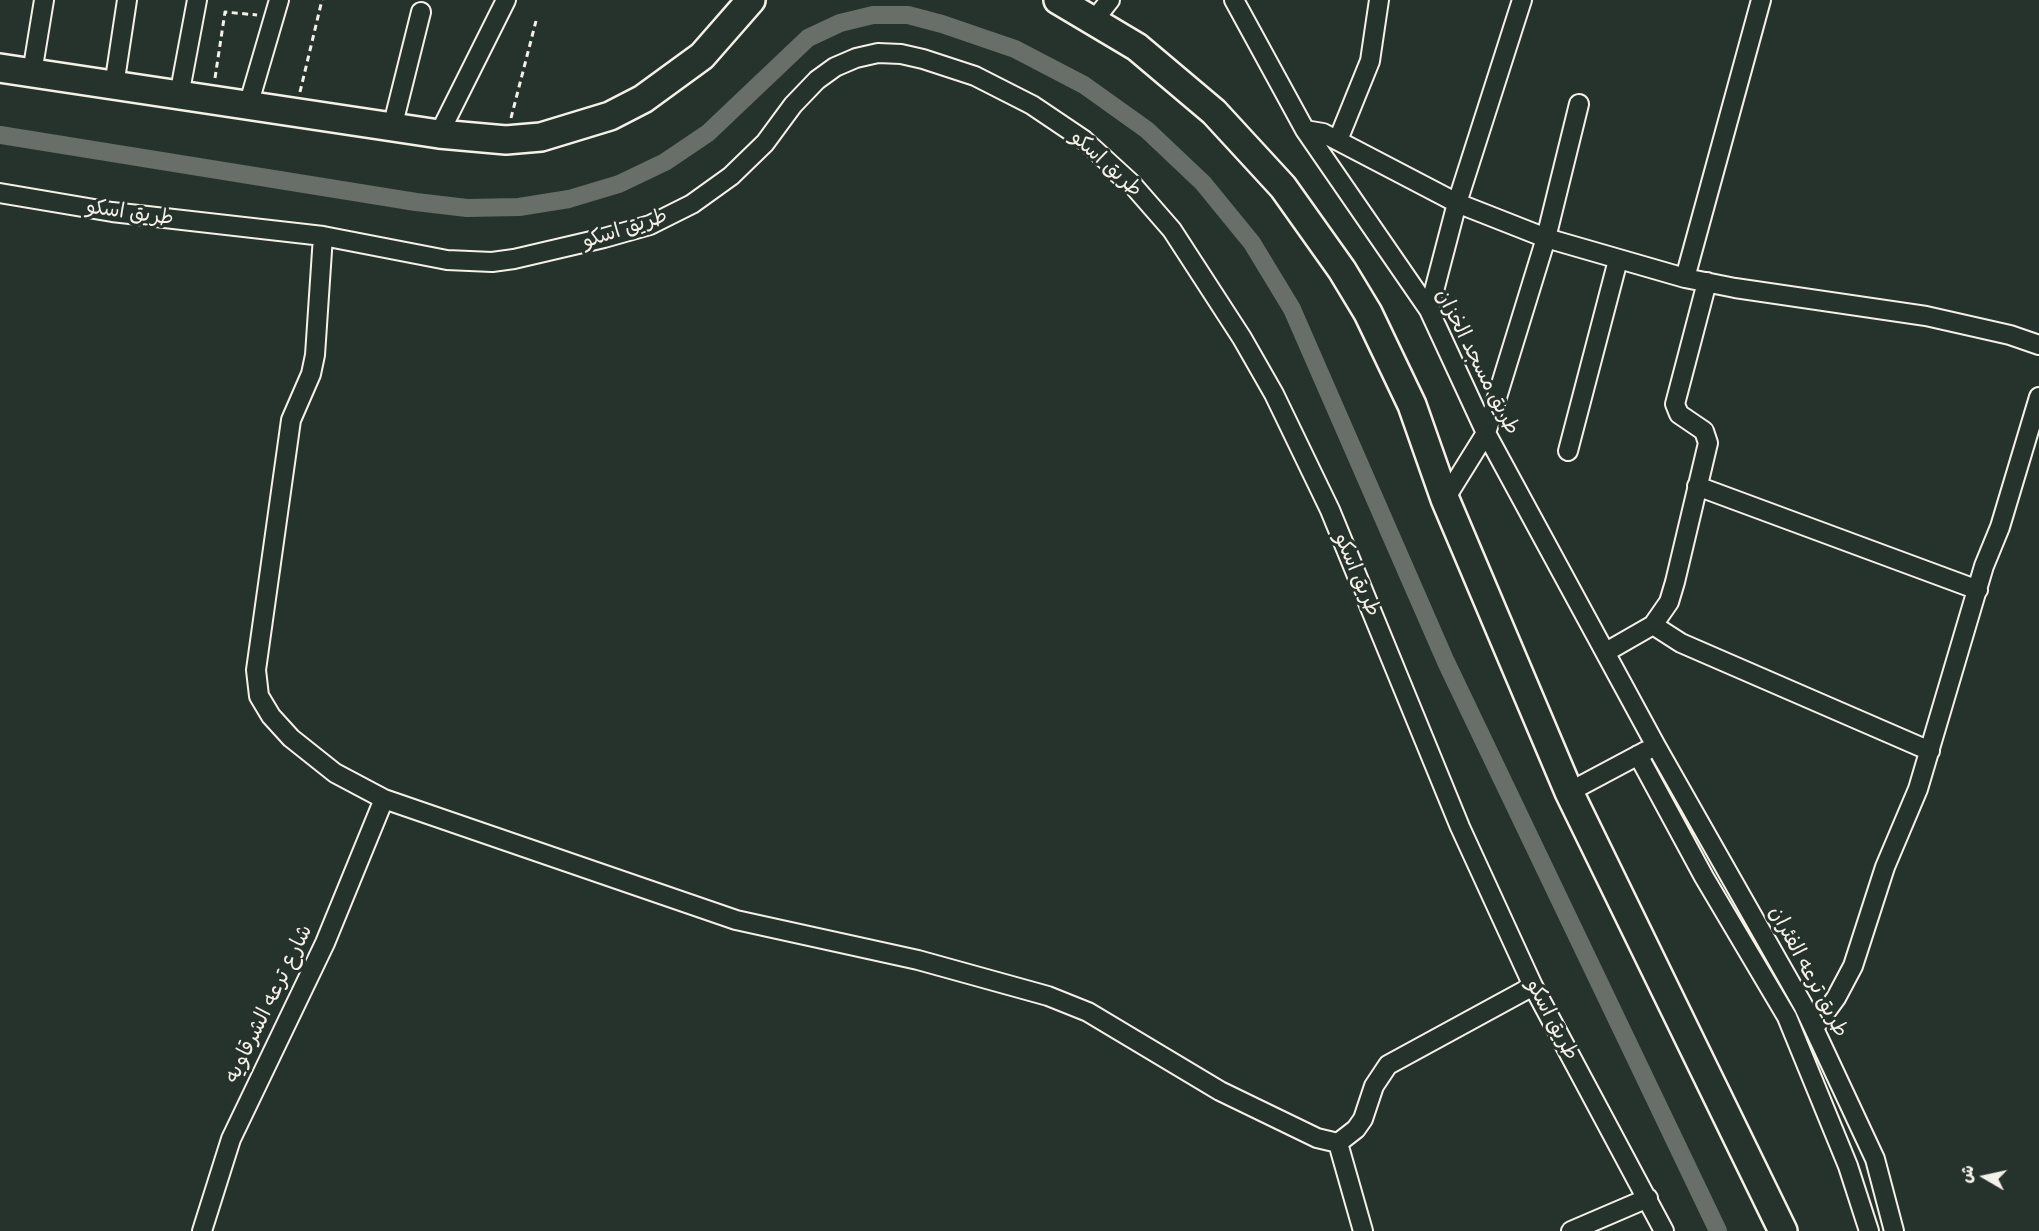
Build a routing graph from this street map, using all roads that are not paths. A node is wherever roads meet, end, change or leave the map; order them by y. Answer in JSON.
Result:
{"nodes":[{"id":1,"x":44,"y":0,"type":"edge"},
{"id":2,"x":127,"y":0,"type":"edge"},
{"id":3,"x":197,"y":0,"type":"edge"},
{"id":4,"x":506,"y":0,"type":"edge"},
{"id":5,"x":751,"y":0,"type":"edge"},
{"id":6,"x":1058,"y":0,"type":"edge"},
{"id":7,"x":1379,"y":0,"type":"edge"},
{"id":8,"x":1522,"y":0,"type":"edge"},
{"id":9,"x":1761,"y":0,"type":"edge"},
{"id":10,"x":1237,"y":3,"type":"edge"},
{"id":11,"x":276,"y":9,"type":"edge"},
{"id":12,"x":1103,"y":10,"type":"edge"},
{"id":13,"x":421,"y":12,"type":"dead end"},
{"id":14,"x":0,"y":68,"type":"edge"},
{"id":15,"x":32,"y":73,"type":"junction"},
{"id":16,"x":114,"y":86,"type":"junction"},
{"id":17,"x":179,"y":96,"type":"junction"},
{"id":18,"x":1579,"y":104,"type":"dead end"},
{"id":19,"x":248,"y":106,"type":"junction"},
{"id":20,"x":392,"y":128,"type":"junction"},
{"id":21,"x":1305,"y":130,"type":"junction"},
{"id":22,"x":439,"y":134,"type":"junction"},
{"id":23,"x":1338,"y":140,"type":"junction"},
{"id":24,"x":0,"y":193,"type":"edge"},
{"id":25,"x":1457,"y":203,"type":"junction"},
{"id":26,"x":323,"y":236,"type":"junction"},
{"id":27,"x":1546,"y":238,"type":"junction"},
{"id":28,"x":1618,"y":260,"type":"junction"},
{"id":29,"x":1685,"y":278,"type":"junction"},
{"id":30,"x":1707,"y":282,"type":"junction"},
{"id":31,"x":1429,"y":310,"type":"junction"},
{"id":32,"x":2039,"y":345,"type":"edge"},
{"id":33,"x":2039,"y":397,"type":"edge"},
{"id":34,"x":1486,"y":433,"type":"junction"},
{"id":35,"x":1568,"y":451,"type":"dead end"},
{"id":36,"x":1697,"y":486,"type":"junction"},
{"id":37,"x":1445,"y":499,"type":"junction"},
{"id":38,"x":1978,"y":590,"type":"junction"},
{"id":39,"x":1653,"y":625,"type":"junction"},
{"id":40,"x":1605,"y":652,"type":"junction"},
{"id":41,"x":1656,"y":746,"type":"junction"},
{"id":42,"x":1930,"y":751,"type":"junction"},
{"id":43,"x":1638,"y":755,"type":"junction"},
{"id":44,"x":1569,"y":792,"type":"junction"},
{"id":45,"x":384,"y":799,"type":"junction"},
{"id":46,"x":1533,"y":986,"type":"junction"},
{"id":47,"x":1814,"y":1028,"type":"junction"},
{"id":48,"x":1338,"y":1143,"type":"junction"},
{"id":49,"x":1648,"y":1198,"type":"junction"},
{"id":50,"x":202,"y":1231,"type":"edge"},
{"id":51,"x":1363,"y":1231,"type":"edge"},
{"id":52,"x":1571,"y":1231,"type":"edge"},
{"id":53,"x":1664,"y":1231,"type":"edge"},
{"id":54,"x":1783,"y":1231,"type":"edge"},
{"id":55,"x":1869,"y":1231,"type":"edge"},
{"id":56,"x":1894,"y":1231,"type":"edge"}],
"edges":[{"from":1,"to":15,"type":"street"},
{"from":2,"to":16,"type":"street"},
{"from":3,"to":17,"type":"street"},
{"from":4,"to":22,"type":"street"},
{"from":5,"to":22,"type":"street"},
{"from":6,"to":12,"type":"street"},
{"from":7,"to":23,"type":"street"},
{"from":8,"to":25,"type":"street"},
{"from":9,"to":29,"type":"street"},
{"from":10,"to":21,"type":"street","name":"طريق مسجد الخزان"},
{"from":11,"to":19,"type":"street"},
{"from":12,"to":37,"type":"street"},
{"from":13,"to":20,"type":"street"},
{"from":14,"to":15,"type":"street"},
{"from":15,"to":16,"type":"street"},
{"from":16,"to":17,"type":"street"},
{"from":17,"to":19,"type":"street"},
{"from":18,"to":27,"type":"street"},
{"from":19,"to":20,"type":"street"},
{"from":20,"to":22,"type":"street"},
{"from":21,"to":23,"type":"street"},
{"from":21,"to":31,"type":"street","name":"طريق مسجد الخزان"},
{"from":23,"to":25,"type":"street"},
{"from":24,"to":26,"type":"street","name":"طريق اسكو"},
{"from":25,"to":27,"type":"street"},
{"from":25,"to":31,"type":"street"},
{"from":26,"to":45,"type":"street"},
{"from":26,"to":46,"type":"street","name":"طريق اسكو"},
{"from":27,"to":28,"type":"street"},
{"from":27,"to":34,"type":"street"},
{"from":28,"to":29,"type":"street"},
{"from":28,"to":35,"type":"street"},
{"from":29,"to":30,"type":"street"},
{"from":30,"to":32,"type":"street"},
{"from":30,"to":36,"type":"street"},
{"from":31,"to":34,"type":"street","name":"طريق مسجد الخزان"},
{"from":33,"to":38,"type":"street"},
{"from":34,"to":37,"type":"street"},
{"from":34,"to":40,"type":"street","name":"طريق مسجد الخزان"},
{"from":36,"to":38,"type":"street"},
{"from":36,"to":39,"type":"street"},
{"from":37,"to":44,"type":"street"},
{"from":38,"to":42,"type":"street"},
{"from":39,"to":40,"type":"street"},
{"from":39,"to":42,"type":"street"},
{"from":40,"to":41,"type":"street","name":"طريق مسجد الخزان"},
{"from":41,"to":43,"type":"street"},
{"from":41,"to":47,"type":"street","name":"طريق ترعه الفئران"},
{"from":42,"to":47,"type":"street"},
{"from":43,"to":44,"type":"street"},
{"from":43,"to":55,"type":"street","name":"طريق ترعه الفئران"},
{"from":44,"to":54,"type":"street"},
{"from":45,"to":48,"type":"street"},
{"from":45,"to":50,"type":"street","name":"شارع ترعه الشرقاويه"},
{"from":46,"to":48,"type":"street"},
{"from":46,"to":49,"type":"street","name":"طريق اسكو"},
{"from":47,"to":56,"type":"street","name":"طريق ترعه الفئران"},
{"from":48,"to":51,"type":"street"},
{"from":49,"to":52,"type":"street"},
{"from":49,"to":53,"type":"street","name":"طريق اسكو"}]}
